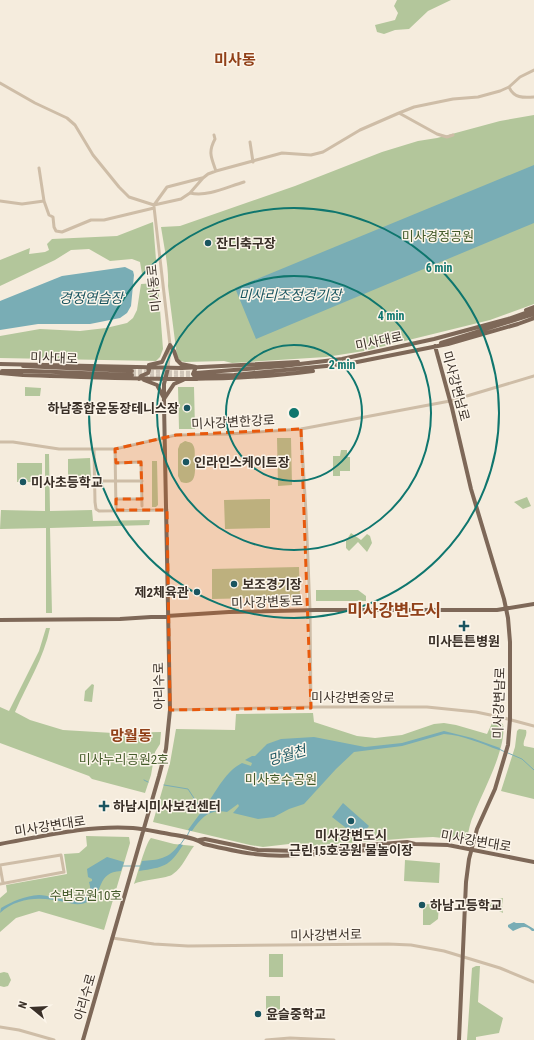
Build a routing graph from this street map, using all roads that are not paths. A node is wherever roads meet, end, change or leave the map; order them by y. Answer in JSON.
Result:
{"nodes":[{"id":1,"x":534,"y":70,"type":"edge"},
{"id":2,"x":0,"y":83,"type":"edge"},
{"id":3,"x":509,"y":87,"type":"junction"},
{"id":4,"x":534,"y":96,"type":"edge"},
{"id":5,"x":399,"y":112,"type":"junction"},
{"id":6,"x":214,"y":135,"type":"dead end"},
{"id":7,"x":453,"y":135,"type":"dead end"},
{"id":8,"x":250,"y":142,"type":"dead end"},
{"id":9,"x":253,"y":162,"type":"junction"},
{"id":10,"x":39,"y":168,"type":"dead end"},
{"id":11,"x":216,"y":171,"type":"junction"},
{"id":12,"x":203,"y":178,"type":"junction"},
{"id":13,"x":244,"y":182,"type":"dead end"},
{"id":14,"x":190,"y":193,"type":"junction"},
{"id":15,"x":0,"y":201,"type":"edge"},
{"id":16,"x":44,"y":201,"type":"junction"},
{"id":17,"x":154,"y":207,"type":"junction"},
{"id":18,"x":534,"y":307,"type":"edge"},
{"id":19,"x":534,"y":310,"type":"edge"},
{"id":20,"x":534,"y":314,"type":"edge"},
{"id":21,"x":534,"y":318,"type":"edge"},
{"id":22,"x":493,"y":322,"type":"junction"},
{"id":23,"x":170,"y":345,"type":"junction"},
{"id":24,"x":435,"y":346,"type":"junction"},
{"id":25,"x":324,"y":361,"type":"junction"},
{"id":26,"x":0,"y":364,"type":"edge"},
{"id":27,"x":141,"y":367,"type":"junction"},
{"id":28,"x":147,"y":367,"type":"junction"},
{"id":29,"x":196,"y":367,"type":"junction"},
{"id":30,"x":168,"y":368,"type":"junction"},
{"id":31,"x":0,"y":372,"type":"edge"},
{"id":32,"x":196,"y":376,"type":"junction"},
{"id":33,"x":534,"y":376,"type":"edge"},
{"id":34,"x":140,"y":379,"type":"junction"},
{"id":35,"x":166,"y":379,"type":"junction"},
{"id":36,"x":184,"y":379,"type":"junction"},
{"id":37,"x":164,"y":399,"type":"junction"},
{"id":38,"x":450,"y":401,"type":"junction"},
{"id":39,"x":301,"y":429,"type":"junction"},
{"id":40,"x":165,"y":437,"type":"junction"},
{"id":41,"x":0,"y":442,"type":"edge"},
{"id":42,"x":115,"y":449,"type":"junction"},
{"id":43,"x":94,"y":450,"type":"junction"},
{"id":44,"x":116,"y":463,"type":"junction"},
{"id":45,"x":95,"y":481,"type":"junction"},
{"id":46,"x":116,"y":481,"type":"junction"},
{"id":47,"x":142,"y":481,"type":"junction"},
{"id":48,"x":116,"y":499,"type":"junction"},
{"id":49,"x":142,"y":499,"type":"junction"},
{"id":50,"x":142,"y":506,"type":"dead end"},
{"id":51,"x":116,"y":510,"type":"junction"},
{"id":52,"x":167,"y":510,"type":"junction"},
{"id":53,"x":534,"y":604,"type":"edge"},
{"id":54,"x":507,"y":608,"type":"junction"},
{"id":55,"x":310,"y":610,"type":"junction"},
{"id":56,"x":168,"y":617,"type":"junction"},
{"id":57,"x":0,"y":620,"type":"edge"},
{"id":58,"x":311,"y":708,"type":"junction"},
{"id":59,"x":170,"y":710,"type":"junction"},
{"id":60,"x":510,"y":719,"type":"junction"},
{"id":61,"x":534,"y":726,"type":"edge"},
{"id":62,"x":143,"y":829,"type":"junction"},
{"id":63,"x":0,"y":844,"type":"edge"},
{"id":64,"x":472,"y":850,"type":"junction"},
{"id":65,"x":534,"y":862,"type":"edge"},
{"id":66,"x":0,"y":866,"type":"edge"},
{"id":67,"x":1,"y":883,"type":"edge"},
{"id":68,"x":112,"y":938,"type":"junction"},
{"id":69,"x":463,"y":956,"type":"junction"},
{"id":70,"x":534,"y":982,"type":"edge"},
{"id":71,"x":0,"y":1027,"type":"edge"},
{"id":72,"x":54,"y":1040,"type":"edge"},
{"id":73,"x":83,"y":1040,"type":"edge"},
{"id":74,"x":266,"y":1040,"type":"edge"},
{"id":75,"x":327,"y":1040,"type":"edge"},
{"id":76,"x":334,"y":1040,"type":"edge"},
{"id":77,"x":460,"y":1040,"type":"edge"}],
"edges":[{"from":1,"to":3,"type":"street"},
{"from":2,"to":17,"type":"street"},
{"from":3,"to":4,"type":"street"},
{"from":3,"to":5,"type":"street"},
{"from":5,"to":7,"type":"street"},
{"from":5,"to":9,"type":"street"},
{"from":6,"to":11,"type":"street"},
{"from":8,"to":9,"type":"street"},
{"from":9,"to":11,"type":"street"},
{"from":10,"to":16,"type":"street"},
{"from":11,"to":12,"type":"street"},
{"from":12,"to":14,"type":"street"},
{"from":12,"to":17,"type":"street"},
{"from":13,"to":14,"type":"street"},
{"from":14,"to":17,"type":"street"},
{"from":15,"to":16,"type":"street"},
{"from":16,"to":17,"type":"street"},
{"from":17,"to":23,"type":"street","name":"미사동로"},
{"from":18,"to":22,"type":"main road","name":"미사대로"},
{"from":19,"to":22,"type":"main road","name":"미사대로"},
{"from":20,"to":24,"type":"main road","name":"미사대로"},
{"from":21,"to":24,"type":"main road","name":"미사대로"},
{"from":22,"to":25,"type":"main road","name":"미사대로"},
{"from":23,"to":27,"type":"main road"},
{"from":23,"to":29,"type":"main road"},
{"from":23,"to":30,"type":"street","name":"미사동로"},
{"from":24,"to":32,"type":"main road","name":"미사대로"},
{"from":24,"to":38,"type":"main road","name":"미사강변남로"},
{"from":25,"to":29,"type":"main road"},
{"from":25,"to":32,"type":"main road","name":"미사대로"},
{"from":26,"to":27,"type":"main road"},
{"from":26,"to":31,"type":"main road","name":"미사대로"},
{"from":27,"to":28,"type":"main road"},
{"from":28,"to":30,"type":"main road"},
{"from":28,"to":34,"type":"main road"},
{"from":29,"to":30,"type":"main road"},
{"from":29,"to":32,"type":"main road"},
{"from":30,"to":35,"type":"main road","name":"아리수로"},
{"from":31,"to":34,"type":"main road"},
{"from":32,"to":36,"type":"main road"},
{"from":33,"to":38,"type":"street","name":"미사강변한강로"},
{"from":34,"to":35,"type":"main road"},
{"from":34,"to":37,"type":"main road"},
{"from":35,"to":36,"type":"main road"},
{"from":35,"to":37,"type":"main road","name":"아리수로"},
{"from":36,"to":37,"type":"main road"},
{"from":37,"to":40,"type":"main road","name":"아리수로"},
{"from":38,"to":39,"type":"street","name":"미사강변한강로"},
{"from":38,"to":54,"type":"main road","name":"미사강변남로"},
{"from":39,"to":40,"type":"street","name":"미사강변한강로"},
{"from":39,"to":55,"type":"street"},
{"from":40,"to":42,"type":"street","name":"미사강변한강로"},
{"from":40,"to":52,"type":"main road","name":"아리수로"},
{"from":41,"to":43,"type":"street","name":"미사강변한강로"},
{"from":42,"to":43,"type":"street","name":"미사강변한강로"},
{"from":42,"to":44,"type":"street"},
{"from":43,"to":45,"type":"street"},
{"from":44,"to":46,"type":"street"},
{"from":44,"to":47,"type":"street"},
{"from":45,"to":46,"type":"street"},
{"from":45,"to":51,"type":"street"},
{"from":46,"to":47,"type":"street"},
{"from":46,"to":48,"type":"street"},
{"from":47,"to":49,"type":"street"},
{"from":48,"to":49,"type":"street"},
{"from":48,"to":51,"type":"street"},
{"from":49,"to":50,"type":"street"},
{"from":51,"to":52,"type":"street"},
{"from":52,"to":56,"type":"main road","name":"아리수로"},
{"from":53,"to":54,"type":"main road","name":"미사강변동로"},
{"from":54,"to":55,"type":"main road","name":"미사강변동로"},
{"from":54,"to":60,"type":"main road","name":"미사강변남로"},
{"from":55,"to":56,"type":"main road","name":"미사강변동로"},
{"from":55,"to":58,"type":"street"},
{"from":56,"to":57,"type":"main road","name":"미사강변동로"},
{"from":56,"to":59,"type":"main road","name":"아리수로"},
{"from":58,"to":59,"type":"street","name":"미사강변중앙로"},
{"from":58,"to":60,"type":"street","name":"미사강변중앙로"},
{"from":59,"to":62,"type":"main road","name":"아리수로"},
{"from":60,"to":61,"type":"street","name":"미사강변중앙로"},
{"from":60,"to":64,"type":"main road","name":"미사강변남로"},
{"from":62,"to":63,"type":"main road","name":"미사강변대로"},
{"from":62,"to":64,"type":"main road","name":"미사강변대로"},
{"from":62,"to":68,"type":"main road","name":"아리수로"},
{"from":64,"to":65,"type":"main road","name":"미사강변대로"},
{"from":64,"to":69,"type":"main road","name":"미사강변남로"},
{"from":66,"to":67,"type":"street"},
{"from":66,"to":67,"type":"street"},
{"from":68,"to":69,"type":"street","name":"미사강변서로"},
{"from":68,"to":73,"type":"main road","name":"아리수로"},
{"from":69,"to":70,"type":"street","name":"미사강변서로"},
{"from":69,"to":77,"type":"main road","name":"미사강변남로"},
{"from":71,"to":72,"type":"street"},
{"from":74,"to":75,"type":"street"},
{"from":75,"to":76,"type":"street"}]}
